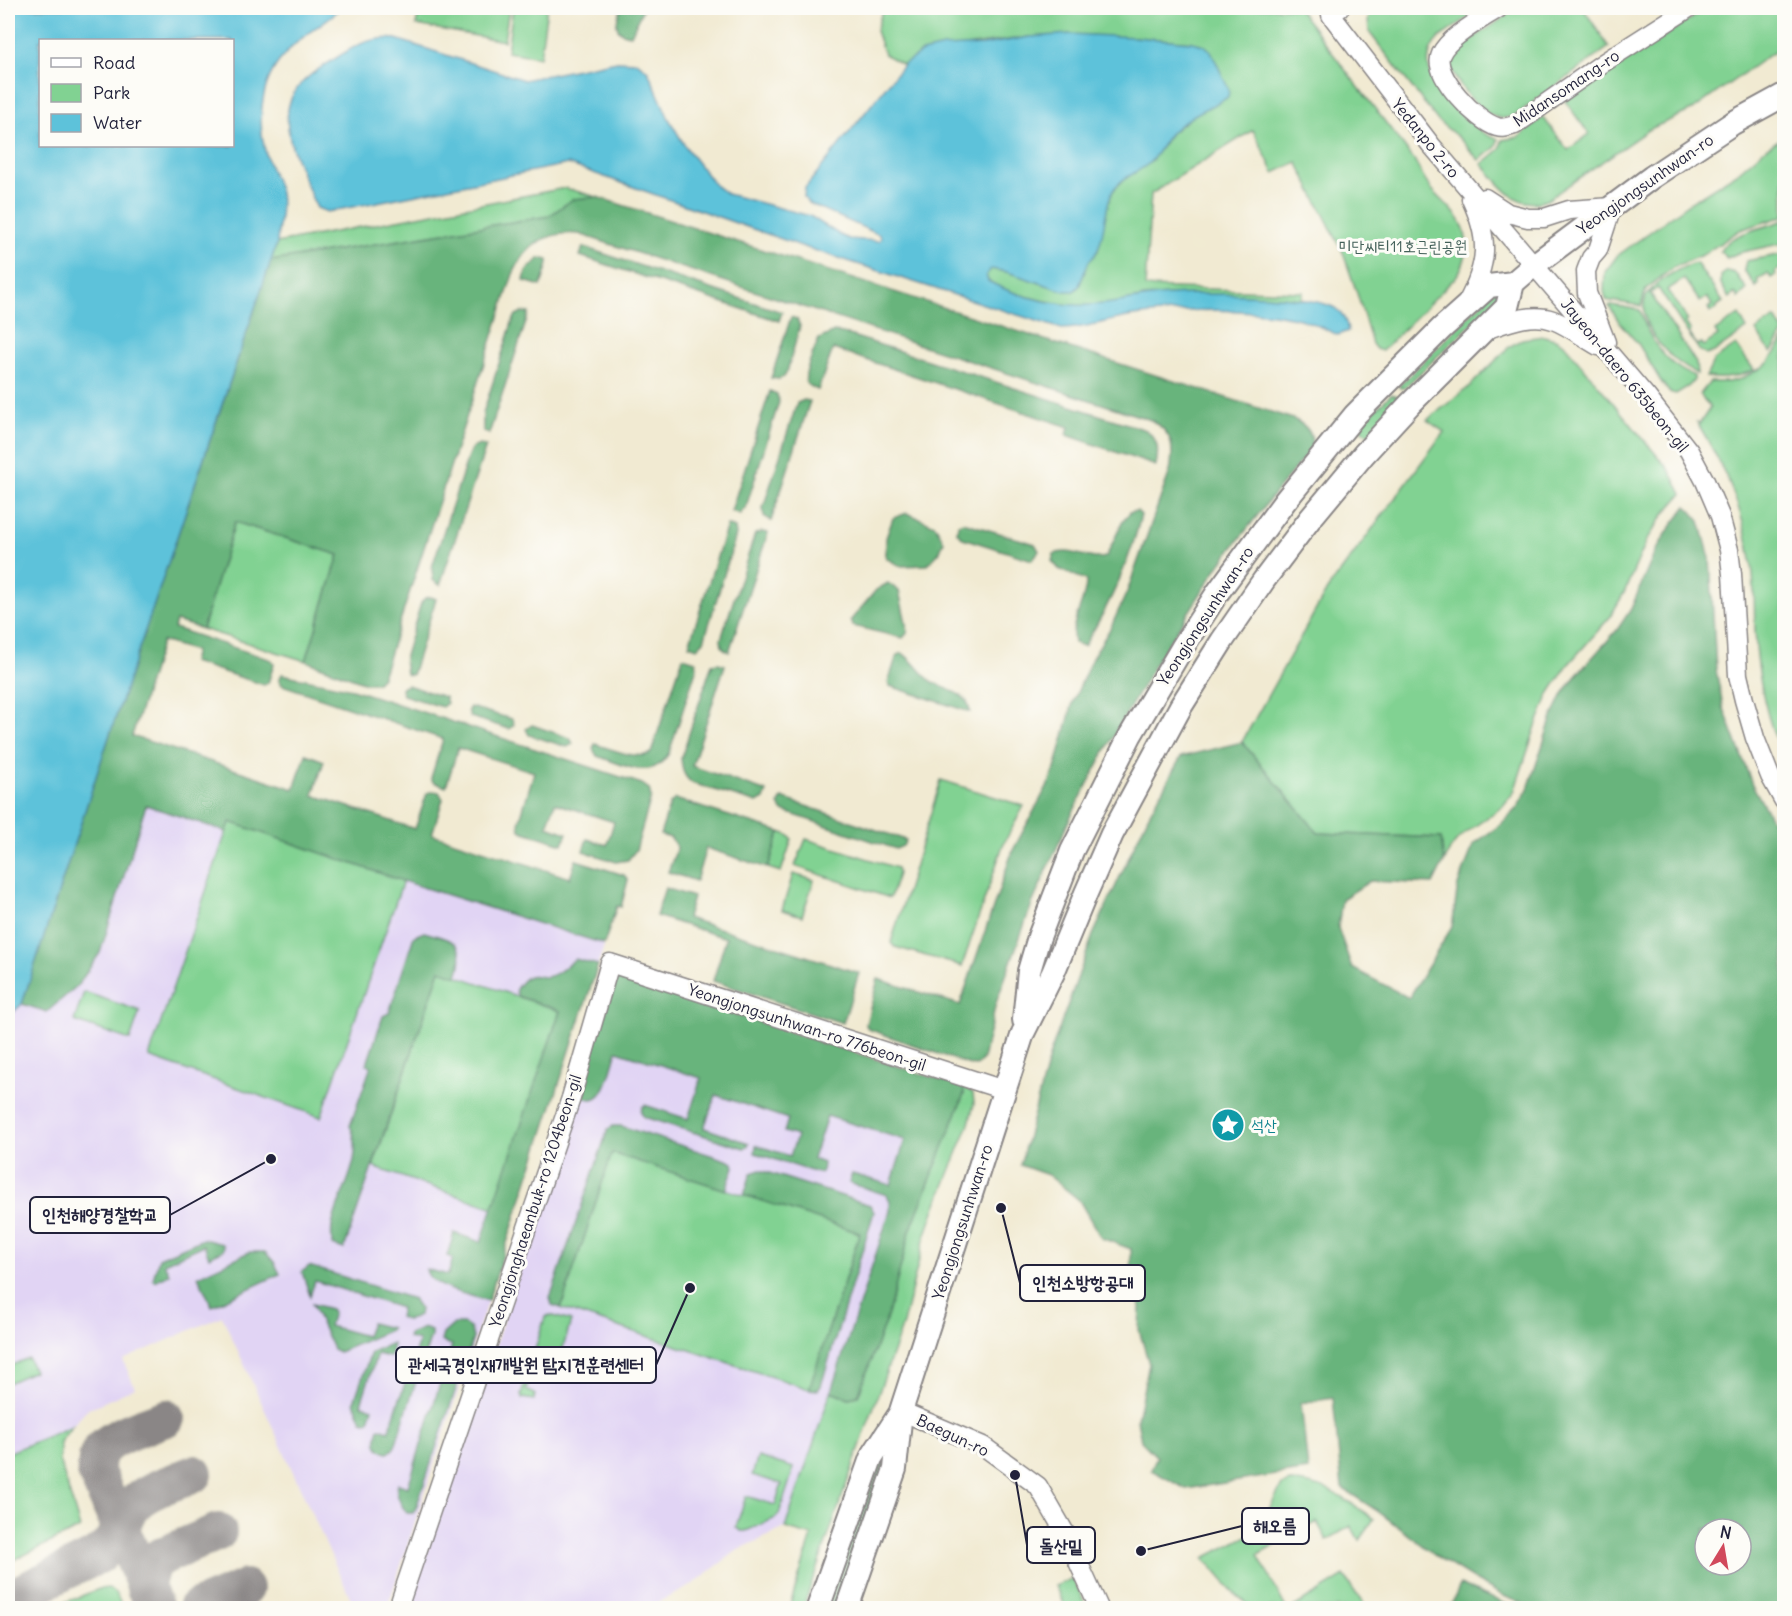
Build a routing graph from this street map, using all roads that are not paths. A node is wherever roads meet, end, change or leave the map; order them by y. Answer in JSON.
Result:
{"nodes":[{"id":1,"x":1340,"y":8,"type":"edge"},
{"id":2,"x":1499,"y":8,"type":"edge"},
{"id":3,"x":1689,"y":8,"type":"edge"},
{"id":4,"x":1785,"y":95,"type":"edge"},
{"id":5,"x":1464,"y":183,"type":"junction"},
{"id":6,"x":1612,"y":207,"type":"junction"},
{"id":7,"x":1534,"y":265,"type":"junction"},
{"id":8,"x":1513,"y":283,"type":"junction"},
{"id":9,"x":1465,"y":308,"type":"junction"},
{"id":10,"x":1485,"y":330,"type":"junction"},
{"id":11,"x":1610,"y":353,"type":"junction"},
{"id":12,"x":1785,"y":801,"type":"edge"},
{"id":13,"x":610,"y":963,"type":"joint"},
{"id":14,"x":1023,"y":1033,"type":"junction"},
{"id":15,"x":1004,"y":1090,"type":"junction"},
{"id":16,"x":901,"y":1411,"type":"junction"},
{"id":17,"x":398,"y":1608,"type":"edge"},
{"id":18,"x":818,"y":1608,"type":"edge"},
{"id":19,"x":847,"y":1608,"type":"edge"},
{"id":20,"x":1099,"y":1608,"type":"edge"}],
"edges":[{"from":1,"to":5,"type":"street","name":"Yedanpo 2-ro"},
{"from":2,"to":3,"type":"street","name":"Midansomang-ro"},
{"from":4,"to":6,"type":"main road","name":"Yeongjongsunhwan-ro"},
{"from":5,"to":6,"type":"street"},
{"from":5,"to":7,"type":"street","name":"Yedanpo 2-ro"},
{"from":5,"to":9,"type":"street"},
{"from":6,"to":7,"type":"main road","name":"Yeongjongsunhwan-ro"},
{"from":6,"to":11,"type":"street"},
{"from":7,"to":8,"type":"main road","name":"Yeongjongsunhwan-ro"},
{"from":7,"to":11,"type":"street","name":"Jayeon-daero 635beon-gil"},
{"from":8,"to":9,"type":"main road","name":"Yeongjongsunhwan-ro"},
{"from":8,"to":10,"type":"main road","name":"Yeongjongsunhwan-ro"},
{"from":9,"to":14,"type":"main road","name":"Yeongjongsunhwan-ro"},
{"from":10,"to":11,"type":"street"},
{"from":10,"to":14,"type":"main road","name":"Yeongjongsunhwan-ro"},
{"from":11,"to":12,"type":"street","name":"Jayeon-daero 635beon-gil"},
{"from":13,"to":15,"type":"street","name":"Yeongjongsunhwan-ro 776beon-gil"},
{"from":13,"to":17,"type":"street","name":"Yeongjonghaeanbuk-ro 1204beon-gil"},
{"from":14,"to":15,"type":"main road","name":"Yeongjongsunhwan-ro"},
{"from":15,"to":16,"type":"main road","name":"Yeongjongsunhwan-ro"},
{"from":16,"to":18,"type":"main road","name":"Yeongjongsunhwan-ro"},
{"from":16,"to":19,"type":"main road","name":"Yeongjongsunhwan-ro"},
{"from":16,"to":20,"type":"street","name":"Baegun-ro"}]}
